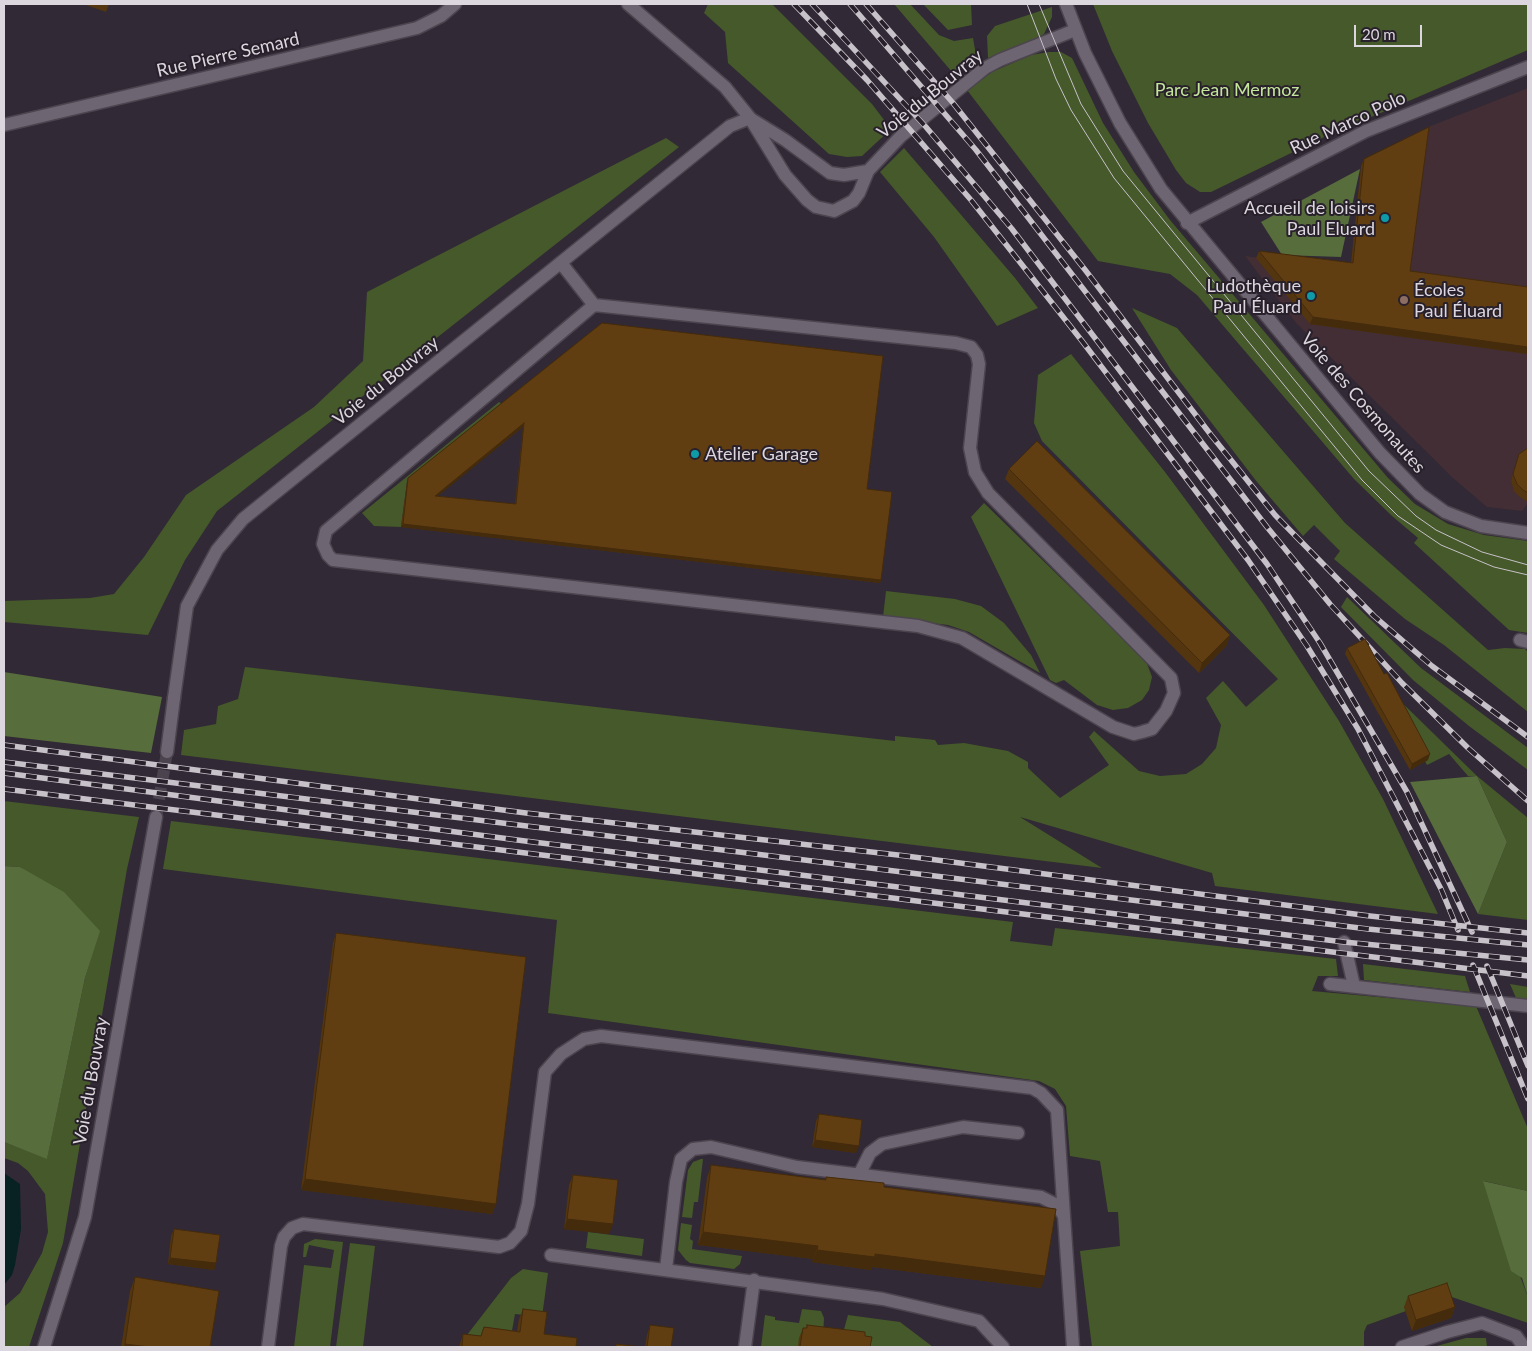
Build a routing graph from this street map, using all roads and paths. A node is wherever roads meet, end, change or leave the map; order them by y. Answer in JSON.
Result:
{"nodes":[{"id":1,"x":455,"y":4,"type":"edge"},
{"id":2,"x":628,"y":4,"type":"edge"},
{"id":3,"x":1066,"y":4,"type":"edge"},
{"id":4,"x":1075,"y":30,"type":"junction"},
{"id":5,"x":1528,"y":67,"type":"edge"},
{"id":6,"x":750,"y":118,"type":"junction"},
{"id":7,"x":4,"y":125,"type":"edge"},
{"id":8,"x":868,"y":171,"type":"junction"},
{"id":9,"x":1187,"y":223,"type":"junction"},
{"id":10,"x":561,"y":263,"type":"junction"},
{"id":11,"x":594,"y":305,"type":"junction"},
{"id":12,"x":1528,"y":533,"type":"edge"},
{"id":13,"x":167,"y":752,"type":"tunnel mouth"},
{"id":14,"x":156,"y":817,"type":"tunnel mouth"},
{"id":15,"x":1344,"y":942,"type":"dead end"},
{"id":16,"x":1330,"y":984,"type":"dead end"},
{"id":17,"x":1354,"y":986,"type":"junction"},
{"id":18,"x":1528,"y":1006,"type":"edge"},
{"id":19,"x":1018,"y":1133,"type":"dead end"},
{"id":20,"x":859,"y":1175,"type":"junction"},
{"id":21,"x":1064,"y":1216,"type":"junction"},
{"id":22,"x":551,"y":1254,"type":"dead end"},
{"id":23,"x":666,"y":1269,"type":"junction"},
{"id":24,"x":754,"y":1280,"type":"junction"},
{"id":25,"x":44,"y":1347,"type":"edge"},
{"id":26,"x":268,"y":1347,"type":"edge"},
{"id":27,"x":745,"y":1347,"type":"edge"},
{"id":28,"x":1003,"y":1347,"type":"edge"},
{"id":29,"x":1074,"y":1347,"type":"edge"},
{"id":30,"x":1402,"y":1347,"type":"edge"},
{"id":31,"x":1524,"y":1347,"type":"edge"}],
"edges":[{"from":1,"to":7,"type":"street","name":"Rue Pierre Semard"},
{"from":2,"to":6,"type":"street"},
{"from":3,"to":4,"type":"street","name":"Voie des Cosmonautes"},
{"from":4,"to":8,"type":"street","name":"Voie du Bouvray"},
{"from":4,"to":9,"type":"street","name":"Voie des Cosmonautes"},
{"from":5,"to":9,"type":"street","name":"Rue Marco Polo"},
{"from":6,"to":8,"type":"street"},
{"from":6,"to":8,"type":"street","name":"Voie du Bouvray"},
{"from":6,"to":10,"type":"street","name":"Voie du Bouvray"},
{"from":9,"to":12,"type":"street","name":"Voie des Cosmonautes"},
{"from":10,"to":11,"type":"street"},
{"from":10,"to":13,"type":"street","name":"Voie du Bouvray"},
{"from":11,"to":11,"type":"street"},
{"from":14,"to":25,"type":"street","name":"Voie du Bouvray"},
{"from":15,"to":17,"type":"street"},
{"from":16,"to":17,"type":"street"},
{"from":17,"to":18,"type":"street"},
{"from":19,"to":20,"type":"street"},
{"from":20,"to":21,"type":"street"},
{"from":20,"to":23,"type":"street"},
{"from":21,"to":26,"type":"street"},
{"from":21,"to":29,"type":"street"},
{"from":22,"to":23,"type":"street"},
{"from":23,"to":24,"type":"street"},
{"from":24,"to":27,"type":"street"},
{"from":24,"to":28,"type":"street"},
{"from":30,"to":31,"type":"street"}]}
